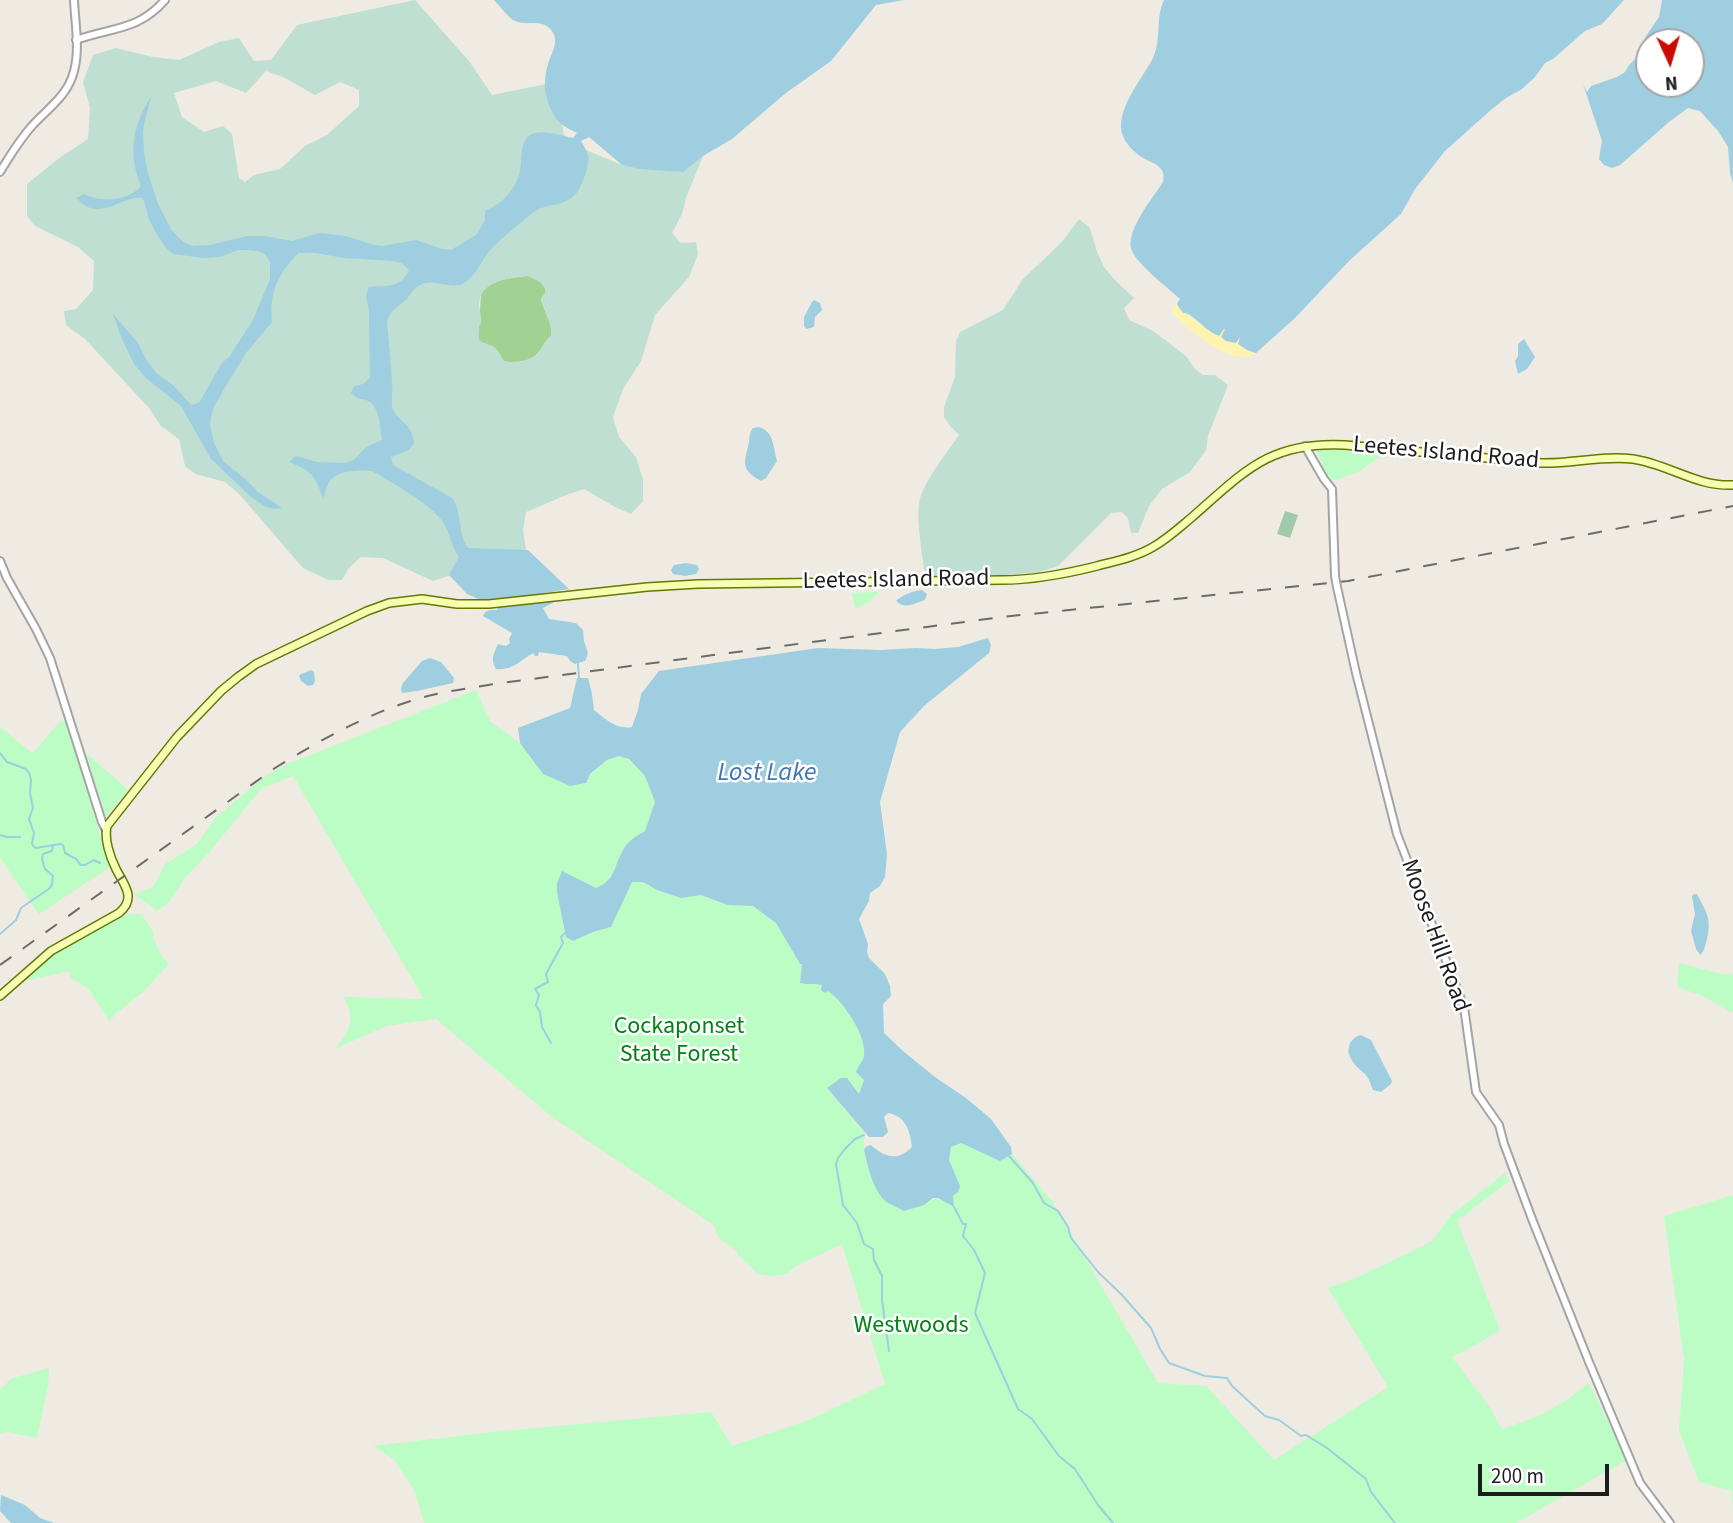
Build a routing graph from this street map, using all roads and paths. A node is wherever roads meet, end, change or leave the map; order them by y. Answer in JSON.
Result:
{"nodes":[{"id":1,"x":74,"y":0,"type":"edge"},
{"id":2,"x":165,"y":0,"type":"edge"},
{"id":3,"x":76,"y":40,"type":"junction"},
{"id":4,"x":0,"y":173,"type":"edge"},
{"id":5,"x":1305,"y":446,"type":"junction"},
{"id":6,"x":1733,"y":485,"type":"edge"},
{"id":7,"x":0,"y":561,"type":"edge"},
{"id":8,"x":106,"y":830,"type":"junction"},
{"id":9,"x":0,"y":996,"type":"edge"},
{"id":10,"x":1670,"y":1523,"type":"edge"}],
"edges":[{"from":1,"to":3,"type":"street"},
{"from":2,"to":3,"type":"street"},
{"from":3,"to":4,"type":"street"},
{"from":5,"to":6,"type":"main road","name":"Leetes Island Road"},
{"from":5,"to":8,"type":"main road","name":"Leetes Island Road"},
{"from":5,"to":10,"type":"street","name":"Moose Hill Road","bridge":true},
{"from":7,"to":8,"type":"street"},
{"from":8,"to":9,"type":"main road"}]}
